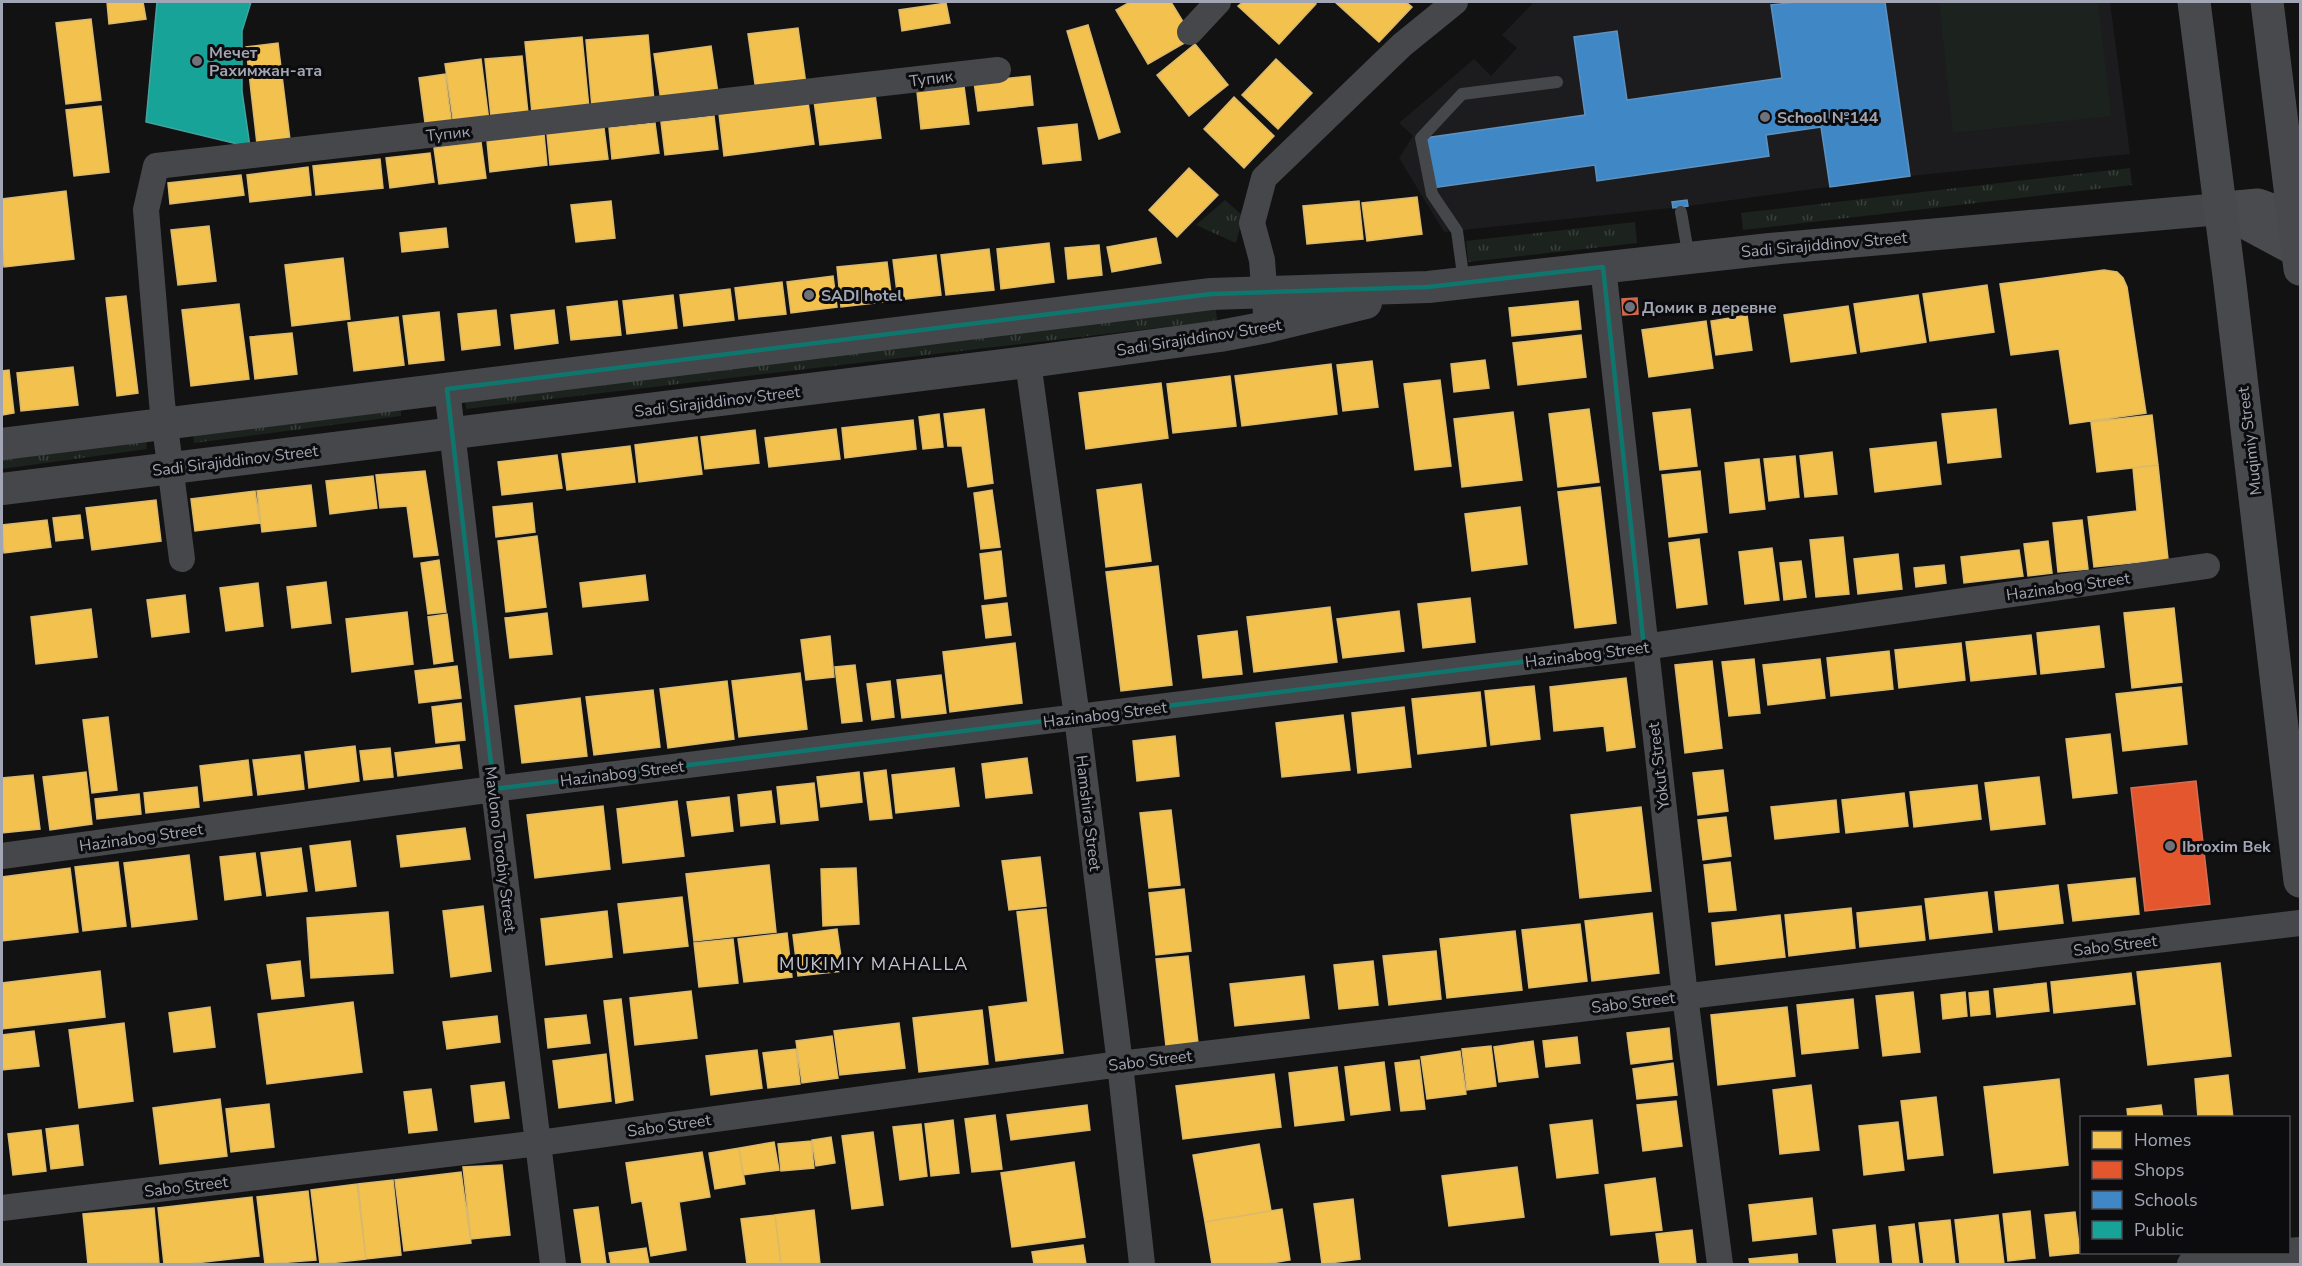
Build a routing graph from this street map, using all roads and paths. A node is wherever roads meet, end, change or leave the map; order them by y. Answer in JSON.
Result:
{"nodes":[{"id":1,"x":1218,"y":2,"type":"edge"},
{"id":2,"x":1455,"y":2,"type":"edge"},
{"id":3,"x":2194,"y":2,"type":"edge"},
{"id":4,"x":2267,"y":2,"type":"edge"},
{"id":5,"x":1190,"y":32,"type":"dead end"},
{"id":6,"x":998,"y":70,"type":"dead end"},
{"id":7,"x":1557,"y":82,"type":"dead end"},
{"id":8,"x":2291,"y":184,"type":"junction"},
{"id":9,"x":2258,"y":205,"type":"junction"},
{"id":10,"x":2220,"y":209,"type":"junction"},
{"id":11,"x":1681,"y":212,"type":"dead end"},
{"id":12,"x":2299,"y":242,"type":"edge"},
{"id":13,"x":1689,"y":258,"type":"junction"},
{"id":14,"x":1604,"y":267,"type":"junction"},
{"id":15,"x":1464,"y":283,"type":"junction"},
{"id":16,"x":1428,"y":287,"type":"junction"},
{"id":17,"x":1266,"y":292,"type":"junction"},
{"id":18,"x":1267,"y":327,"type":"junction"},
{"id":19,"x":1028,"y":362,"type":"junction"},
{"id":20,"x":447,"y":389,"type":"junction"},
{"id":21,"x":164,"y":424,"type":"junction"},
{"id":22,"x":452,"y":433,"type":"junction"},
{"id":23,"x":2,"y":444,"type":"edge"},
{"id":24,"x":169,"y":468,"type":"junction"},
{"id":25,"x":2,"y":489,"type":"edge"},
{"id":26,"x":182,"y":559,"type":"dead end"},
{"id":27,"x":2207,"y":566,"type":"dead end"},
{"id":28,"x":1644,"y":647,"type":"junction"},
{"id":29,"x":1077,"y":717,"type":"junction"},
{"id":30,"x":2294,"y":755,"type":"edge"},
{"id":31,"x":494,"y":789,"type":"junction"},
{"id":32,"x":2,"y":856,"type":"edge"},
{"id":33,"x":2301,"y":881,"type":"edge"},
{"id":34,"x":2301,"y":923,"type":"edge"},
{"id":35,"x":1685,"y":996,"type":"junction"},
{"id":36,"x":1120,"y":1064,"type":"junction"},
{"id":37,"x":539,"y":1143,"type":"junction"},
{"id":38,"x":2,"y":1208,"type":"edge"},
{"id":39,"x":2264,"y":1254,"type":"edge"},
{"id":40,"x":553,"y":1264,"type":"edge"},
{"id":41,"x":1142,"y":1264,"type":"edge"},
{"id":42,"x":1720,"y":1264,"type":"edge"},
{"id":43,"x":2190,"y":1264,"type":"edge"}],
"edges":[{"from":1,"to":5,"type":"street"},
{"from":2,"to":17,"type":"street"},
{"from":3,"to":10,"type":"main road","name":"Muqimiy Street"},
{"from":4,"to":8,"type":"main road"},
{"from":6,"to":21,"type":"street","name":"Тупик"},
{"from":7,"to":15,"type":"lane"},
{"from":8,"to":9,"type":"main road"},
{"from":8,"to":12,"type":"main road"},
{"from":9,"to":10,"type":"main road"},
{"from":9,"to":12,"type":"main road"},
{"from":10,"to":12,"type":"main road"},
{"from":10,"to":13,"type":"street","name":"Sadi Sirajiddinov Street"},
{"from":10,"to":30,"type":"main road","name":"Muqimiy Street"},
{"from":11,"to":13,"type":"lane"},
{"from":13,"to":14,"type":"street","name":"Sadi Sirajiddinov Street"},
{"from":14,"to":15,"type":"street","name":"Sadi Sirajiddinov Street"},
{"from":14,"to":28,"type":"street","name":"Yokut Street"},
{"from":15,"to":16,"type":"street","name":"Sadi Sirajiddinov Street"},
{"from":16,"to":17,"type":"street","name":"Sadi Sirajiddinov Street"},
{"from":16,"to":18,"type":"street","name":"Sadi Sirajiddinov Street"},
{"from":17,"to":18,"type":"street"},
{"from":17,"to":20,"type":"street","name":"Sadi Sirajiddinov Street"},
{"from":18,"to":19,"type":"street","name":"Sadi Sirajiddinov Street"},
{"from":19,"to":22,"type":"street","name":"Sadi Sirajiddinov Street"},
{"from":19,"to":29,"type":"street","name":"Hamshira Street"},
{"from":20,"to":21,"type":"street","name":"Sadi Sirajiddinov Street"},
{"from":20,"to":22,"type":"street","name":"Mavlono Torobiy Street"},
{"from":21,"to":23,"type":"street","name":"Sadi Sirajiddinov Street"},
{"from":21,"to":24,"type":"street"},
{"from":22,"to":24,"type":"street","name":"Sadi Sirajiddinov Street"},
{"from":22,"to":31,"type":"street","name":"Mavlono Torobiy Street"},
{"from":24,"to":25,"type":"street","name":"Sadi Sirajiddinov Street"},
{"from":24,"to":26,"type":"street"},
{"from":27,"to":28,"type":"street","name":"Hazinabog Street"},
{"from":28,"to":29,"type":"street","name":"Hazinabog Street"},
{"from":28,"to":35,"type":"street","name":"Yokut Street"},
{"from":29,"to":31,"type":"street","name":"Hazinabog Street"},
{"from":29,"to":36,"type":"street","name":"Hamshira Street"},
{"from":30,"to":33,"type":"main road","name":"Muqimiy Street"},
{"from":31,"to":32,"type":"street","name":"Hazinabog Street"},
{"from":31,"to":37,"type":"street","name":"Mavlono Torobiy Street"},
{"from":34,"to":35,"type":"street","name":"Sabo Street"},
{"from":35,"to":36,"type":"street","name":"Sabo Street"},
{"from":35,"to":42,"type":"street","name":"Yokut Street"},
{"from":36,"to":37,"type":"street","name":"Sabo Street"},
{"from":36,"to":41,"type":"street","name":"Hamshira Street"},
{"from":37,"to":38,"type":"street","name":"Sabo Street"},
{"from":37,"to":40,"type":"street","name":"Mavlono Torobiy Street"},
{"from":39,"to":43,"type":"street"}]}
